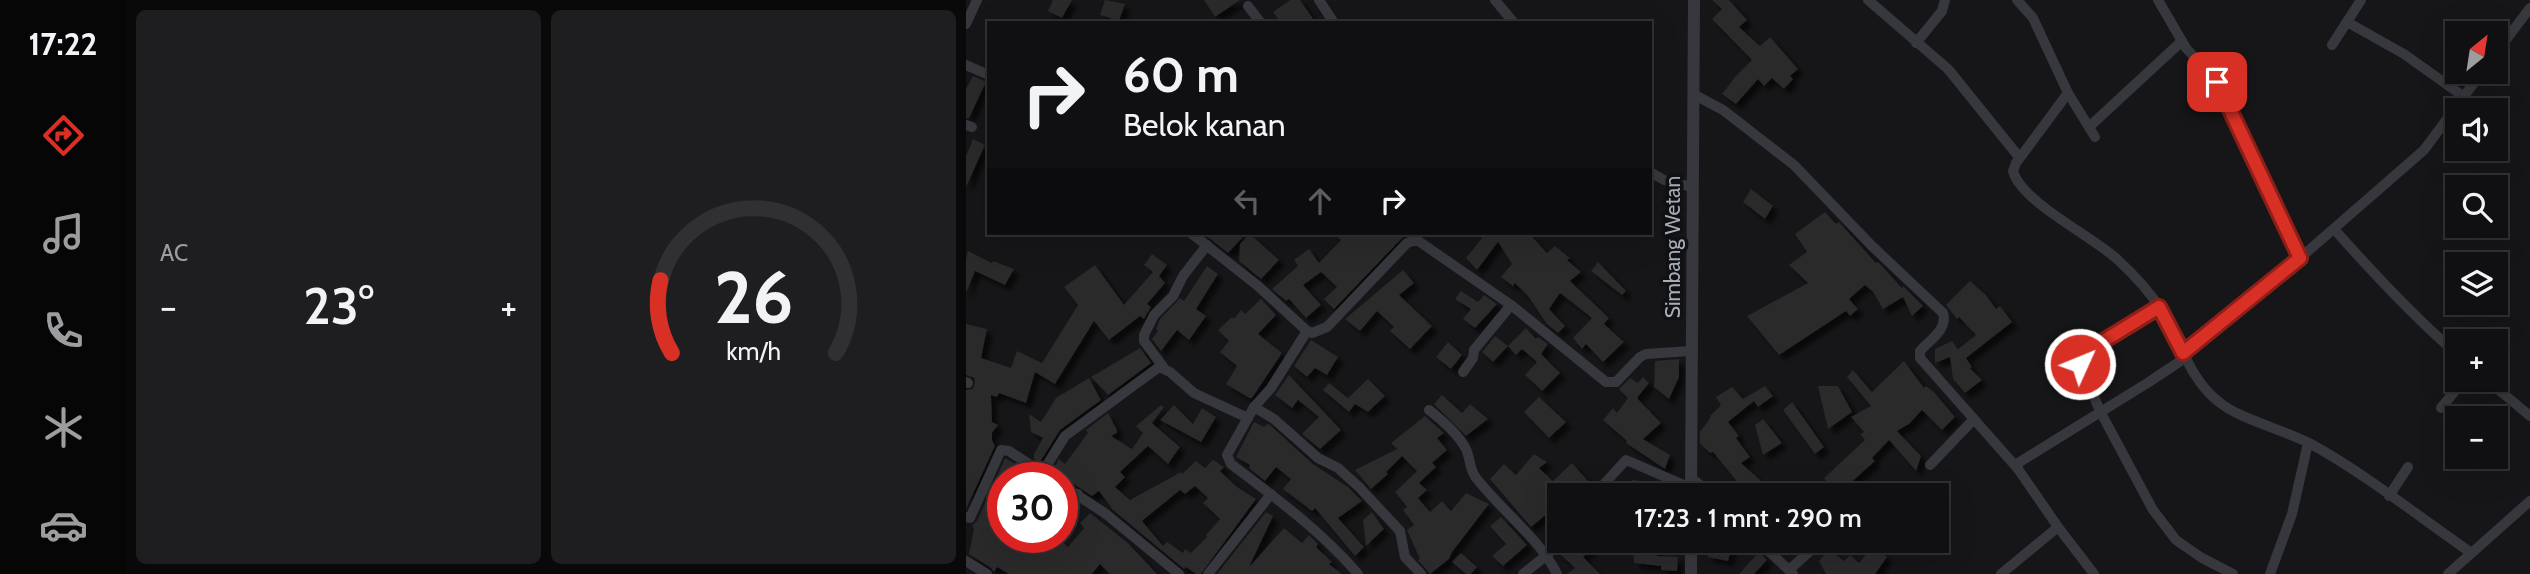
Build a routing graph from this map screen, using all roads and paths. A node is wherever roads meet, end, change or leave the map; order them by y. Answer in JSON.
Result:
{"nodes":[{"id":1,"x":977,"y":0,"type":"edge"},
{"id":2,"x":1319,"y":0,"type":"edge"},
{"id":3,"x":1495,"y":0,"type":"edge"},
{"id":4,"x":1694,"y":0,"type":"edge"},
{"id":5,"x":1868,"y":0,"type":"edge"},
{"id":6,"x":1945,"y":0,"type":"edge"},
{"id":7,"x":2019,"y":0,"type":"edge"},
{"id":8,"x":2158,"y":0,"type":"edge"},
{"id":9,"x":2361,"y":0,"type":"edge"},
{"id":10,"x":1248,"y":6,"type":"dead end"},
{"id":11,"x":2530,"y":8,"type":"edge"},
{"id":12,"x":1259,"y":21,"type":"edge"},
{"id":13,"x":1333,"y":21,"type":"edge"},
{"id":14,"x":1512,"y":21,"type":"edge"},
{"id":15,"x":2347,"y":22,"type":"junction"},
{"id":16,"x":966,"y":24,"type":"edge"},
{"id":17,"x":2508,"y":37,"type":"edge"},
{"id":18,"x":2182,"y":41,"type":"junction"},
{"id":19,"x":1916,"y":43,"type":"junction"},
{"id":20,"x":2332,"y":45,"type":"dead end"},
{"id":21,"x":966,"y":65,"type":"edge"},
{"id":22,"x":987,"y":74,"type":"edge"},
{"id":23,"x":2472,"y":84,"type":"edge"},
{"id":24,"x":2068,"y":93,"type":"junction"},
{"id":25,"x":1693,"y":94,"type":"junction"},
{"id":26,"x":2463,"y":96,"type":"junction"},
{"id":27,"x":2088,"y":127,"type":"junction"},
{"id":28,"x":2095,"y":137,"type":"dead end"},
{"id":29,"x":2020,"y":158,"type":"junction"},
{"id":30,"x":1652,"y":173,"type":"edge"},
{"id":31,"x":1692,"y":187,"type":"junction"},
{"id":32,"x":2334,"y":229,"type":"junction"},
{"id":33,"x":1194,"y":235,"type":"edge"},
{"id":34,"x":1413,"y":237,"type":"edge"},
{"id":35,"x":1207,"y":245,"type":"junction"},
{"id":36,"x":2300,"y":258,"type":"junction"},
{"id":37,"x":1511,"y":305,"type":"junction"},
{"id":38,"x":2159,"y":307,"type":"junction"},
{"id":39,"x":1307,"y":331,"type":"junction"},
{"id":40,"x":2445,"y":344,"type":"edge"},
{"id":41,"x":1691,"y":351,"type":"junction"},
{"id":42,"x":2184,"y":356,"type":"junction"},
{"id":43,"x":1164,"y":368,"type":"junction"},
{"id":44,"x":1463,"y":372,"type":"dead end"},
{"id":45,"x":2454,"y":392,"type":"edge"},
{"id":46,"x":2501,"y":392,"type":"edge"},
{"id":47,"x":1254,"y":407,"type":"junction"},
{"id":48,"x":2441,"y":408,"type":"dead end"},
{"id":49,"x":1429,"y":410,"type":"dead end"},
{"id":50,"x":2100,"y":411,"type":"junction"},
{"id":51,"x":2530,"y":416,"type":"edge"},
{"id":52,"x":1248,"y":418,"type":"junction"},
{"id":53,"x":1974,"y":419,"type":"junction"},
{"id":54,"x":2308,"y":443,"type":"junction"},
{"id":55,"x":995,"y":462,"type":"edge"},
{"id":56,"x":1026,"y":462,"type":"edge"},
{"id":57,"x":1052,"y":462,"type":"edge"},
{"id":58,"x":1930,"y":465,"type":"dead end"},
{"id":59,"x":2408,"y":467,"type":"dead end"},
{"id":60,"x":2018,"y":469,"type":"junction"},
{"id":61,"x":987,"y":479,"type":"edge"},
{"id":62,"x":1605,"y":483,"type":"edge"},
{"id":63,"x":1681,"y":483,"type":"edge"},
{"id":64,"x":1691,"y":483,"type":"edge"},
{"id":65,"x":1271,"y":494,"type":"junction"},
{"id":66,"x":1078,"y":495,"type":"edge"},
{"id":67,"x":2389,"y":496,"type":"junction"},
{"id":68,"x":2530,"y":501,"type":"edge"},
{"id":69,"x":967,"y":521,"type":"edge"},
{"id":70,"x":2058,"y":527,"type":"junction"},
{"id":71,"x":2470,"y":552,"type":"junction"},
{"id":72,"x":1691,"y":553,"type":"edge"},
{"id":73,"x":1771,"y":553,"type":"edge"},
{"id":74,"x":1809,"y":553,"type":"edge"},
{"id":75,"x":1547,"y":555,"type":"junction"},
{"id":76,"x":966,"y":561,"type":"edge"},
{"id":77,"x":1791,"y":572,"type":"edge"},
{"id":78,"x":1177,"y":573,"type":"edge"},
{"id":79,"x":987,"y":574,"type":"edge"},
{"id":80,"x":1208,"y":574,"type":"edge"},
{"id":81,"x":1358,"y":574,"type":"edge"},
{"id":82,"x":1421,"y":574,"type":"edge"},
{"id":83,"x":1523,"y":574,"type":"edge"},
{"id":84,"x":1557,"y":574,"type":"edge"},
{"id":85,"x":1691,"y":574,"type":"edge"},
{"id":86,"x":2001,"y":574,"type":"edge"},
{"id":87,"x":2094,"y":574,"type":"edge"},
{"id":88,"x":2233,"y":574,"type":"edge"},
{"id":89,"x":2270,"y":574,"type":"edge"},
{"id":90,"x":2448,"y":574,"type":"edge"}],
"edges":[{"from":1,"to":16,"type":"street"},
{"from":2,"to":13,"type":"street"},
{"from":3,"to":14,"type":"street"},
{"from":4,"to":25,"type":"street","name":"Simbang Wetan"},
{"from":5,"to":19,"type":"street"},
{"from":6,"to":19,"type":"street"},
{"from":7,"to":24,"type":"street"},
{"from":8,"to":18,"type":"street"},
{"from":9,"to":15,"type":"street"},
{"from":10,"to":12,"type":"street"},
{"from":11,"to":17,"type":"street"},
{"from":15,"to":20,"type":"street"},
{"from":15,"to":26,"type":"street"},
{"from":18,"to":27,"type":"street"},
{"from":18,"to":36,"type":"street"},
{"from":19,"to":29,"type":"street"},
{"from":21,"to":22,"type":"street"},
{"from":23,"to":26,"type":"street"},
{"from":24,"to":27,"type":"street"},
{"from":24,"to":29,"type":"street"},
{"from":25,"to":31,"type":"street","name":"Simbang Wetan"},
{"from":25,"to":53,"type":"street"},
{"from":26,"to":32,"type":"street"},
{"from":27,"to":28,"type":"street"},
{"from":29,"to":38,"type":"street"},
{"from":30,"to":31,"type":"street"},
{"from":31,"to":41,"type":"street","name":"Simbang Wetan"},
{"from":32,"to":36,"type":"street"},
{"from":32,"to":40,"type":"street"},
{"from":33,"to":35,"type":"street"},
{"from":34,"to":37,"type":"street"},
{"from":34,"to":39,"type":"street"},
{"from":35,"to":39,"type":"street"},
{"from":35,"to":43,"type":"street"},
{"from":36,"to":42,"type":"street"},
{"from":37,"to":41,"type":"street"},
{"from":37,"to":44,"type":"street"},
{"from":38,"to":42,"type":"street"},
{"from":38,"to":50,"type":"street"},
{"from":39,"to":47,"type":"street"},
{"from":41,"to":64,"type":"street","name":"Simbang Wetan"},
{"from":42,"to":50,"type":"street"},
{"from":42,"to":54,"type":"street"},
{"from":43,"to":52,"type":"street"},
{"from":43,"to":57,"type":"street"},
{"from":45,"to":48,"type":"street"},
{"from":46,"to":51,"type":"street"},
{"from":47,"to":52,"type":"street"},
{"from":47,"to":82,"type":"street"},
{"from":49,"to":75,"type":"street"},
{"from":50,"to":60,"type":"street"},
{"from":50,"to":88,"type":"street"},
{"from":52,"to":65,"type":"street"},
{"from":53,"to":58,"type":"street"},
{"from":53,"to":60,"type":"street"},
{"from":54,"to":67,"type":"street"},
{"from":54,"to":89,"type":"street"},
{"from":55,"to":56,"type":"street"},
{"from":59,"to":67,"type":"street"},
{"from":60,"to":70,"type":"street"},
{"from":61,"to":69,"type":"street"},
{"from":62,"to":63,"type":"street"},
{"from":65,"to":80,"type":"street"},
{"from":65,"to":81,"type":"street"},
{"from":66,"to":78,"type":"street"},
{"from":67,"to":71,"type":"street"},
{"from":68,"to":71,"type":"street"},
{"from":70,"to":86,"type":"street"},
{"from":70,"to":87,"type":"street"},
{"from":71,"to":90,"type":"street"},
{"from":72,"to":85,"type":"street"},
{"from":73,"to":77,"type":"street"},
{"from":74,"to":77,"type":"street"},
{"from":75,"to":83,"type":"street"},
{"from":75,"to":84,"type":"street"},
{"from":76,"to":79,"type":"street"}]}
